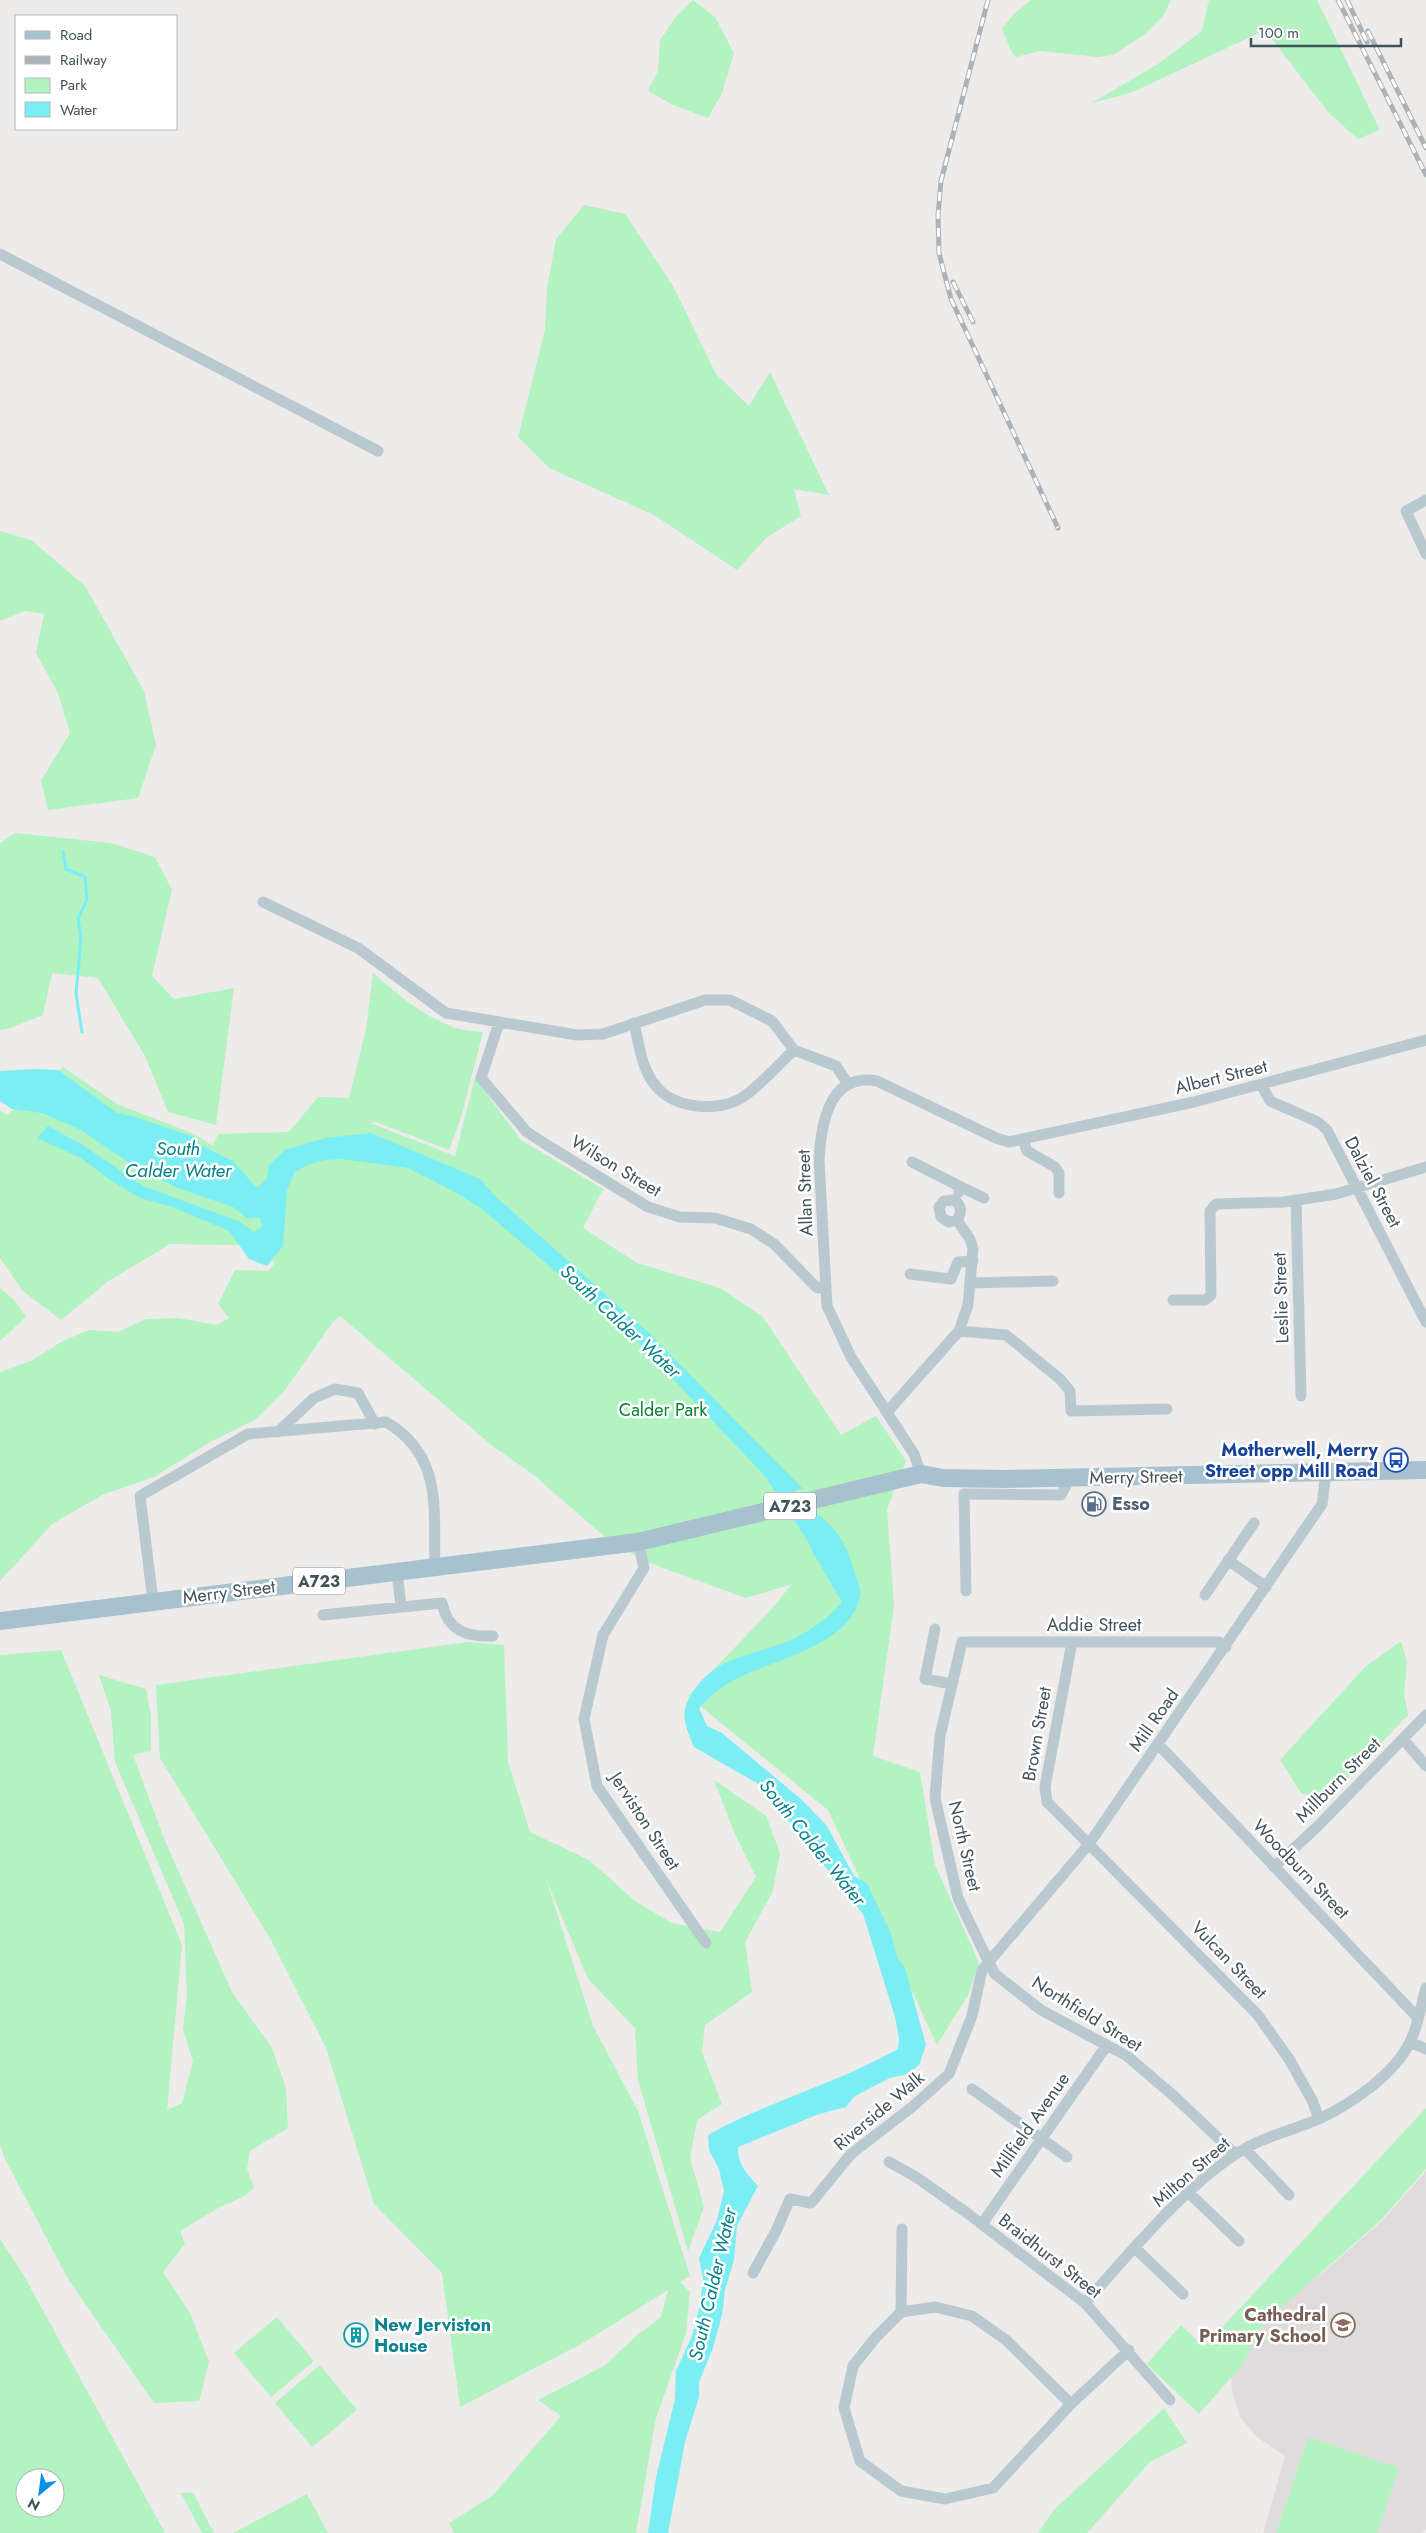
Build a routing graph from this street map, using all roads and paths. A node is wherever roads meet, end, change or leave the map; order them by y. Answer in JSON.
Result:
{"nodes":[{"id":1,"x":0,"y":254,"type":"edge"},
{"id":2,"x":378,"y":451,"type":"dead end"},
{"id":3,"x":1426,"y":500,"type":"edge"},
{"id":4,"x":1426,"y":554,"type":"edge"},
{"id":5,"x":263,"y":902,"type":"dead end"},
{"id":6,"x":499,"y":1023,"type":"junction"},
{"id":7,"x":634,"y":1023,"type":"junction"},
{"id":8,"x":1426,"y":1040,"type":"edge"},
{"id":9,"x":794,"y":1050,"type":"junction"},
{"id":10,"x":848,"y":1084,"type":"junction"},
{"id":11,"x":1262,"y":1086,"type":"junction"},
{"id":12,"x":1023,"y":1140,"type":"junction"},
{"id":13,"x":912,"y":1162,"type":"dead end"},
{"id":14,"x":1426,"y":1167,"type":"edge"},
{"id":15,"x":961,"y":1187,"type":"junction"},
{"id":16,"x":1358,"y":1188,"type":"junction"},
{"id":17,"x":1059,"y":1194,"type":"dead end"},
{"id":18,"x":984,"y":1198,"type":"dead end"},
{"id":19,"x":954,"y":1200,"type":"junction"},
{"id":20,"x":1296,"y":1200,"type":"junction"},
{"id":21,"x":957,"y":1220,"type":"junction"},
{"id":22,"x":973,"y":1261,"type":"junction"},
{"id":23,"x":910,"y":1274,"type":"dead end"},
{"id":24,"x":1053,"y":1281,"type":"dead end"},
{"id":25,"x":970,"y":1283,"type":"junction"},
{"id":26,"x":826,"y":1287,"type":"junction"},
{"id":27,"x":1173,"y":1300,"type":"dead end"},
{"id":28,"x":1424,"y":1316,"type":"edge"},
{"id":29,"x":959,"y":1330,"type":"junction"},
{"id":30,"x":1301,"y":1396,"type":"dead end"},
{"id":31,"x":1167,"y":1409,"type":"dead end"},
{"id":32,"x":886,"y":1412,"type":"junction"},
{"id":33,"x":375,"y":1424,"type":"junction"},
{"id":34,"x":278,"y":1432,"type":"junction"},
{"id":35,"x":1426,"y":1470,"type":"edge"},
{"id":36,"x":1326,"y":1473,"type":"junction"},
{"id":37,"x":921,"y":1474,"type":"junction"},
{"id":38,"x":1070,"y":1478,"type":"junction"},
{"id":39,"x":1254,"y":1523,"type":"dead end"},
{"id":40,"x":638,"y":1542,"type":"junction"},
{"id":41,"x":1228,"y":1560,"type":"junction"},
{"id":42,"x":436,"y":1568,"type":"junction"},
{"id":43,"x":397,"y":1572,"type":"junction"},
{"id":44,"x":1266,"y":1587,"type":"junction"},
{"id":45,"x":966,"y":1591,"type":"dead end"},
{"id":46,"x":1205,"y":1595,"type":"dead end"},
{"id":47,"x":153,"y":1601,"type":"junction"},
{"id":48,"x":402,"y":1606,"type":"junction"},
{"id":49,"x":323,"y":1615,"type":"dead end"},
{"id":50,"x":0,"y":1621,"type":"edge"},
{"id":51,"x":935,"y":1629,"type":"dead end"},
{"id":52,"x":493,"y":1636,"type":"dead end"},
{"id":53,"x":962,"y":1642,"type":"joint"},
{"id":54,"x":1072,"y":1642,"type":"junction"},
{"id":55,"x":1226,"y":1647,"type":"junction"},
{"id":56,"x":952,"y":1684,"type":"junction"},
{"id":57,"x":1426,"y":1716,"type":"edge"},
{"id":58,"x":1402,"y":1739,"type":"junction"},
{"id":59,"x":1159,"y":1745,"type":"junction"},
{"id":60,"x":1426,"y":1766,"type":"edge"},
{"id":61,"x":1089,"y":1844,"type":"junction"},
{"id":62,"x":1274,"y":1867,"type":"junction"},
{"id":63,"x":706,"y":1943,"type":"dead end"},
{"id":64,"x":985,"y":1967,"type":"junction"},
{"id":65,"x":1426,"y":1988,"type":"edge"},
{"id":66,"x":1418,"y":2018,"type":"junction"},
{"id":67,"x":1410,"y":2042,"type":"junction"},
{"id":68,"x":1107,"y":2045,"type":"junction"},
{"id":69,"x":1426,"y":2049,"type":"edge"},
{"id":70,"x":972,"y":2089,"type":"dead end"},
{"id":71,"x":1319,"y":2119,"type":"junction"},
{"id":72,"x":1042,"y":2139,"type":"junction"},
{"id":73,"x":1240,"y":2152,"type":"junction"},
{"id":74,"x":1067,"y":2157,"type":"dead end"},
{"id":75,"x":888,"y":2162,"type":"dead end"},
{"id":76,"x":1189,"y":2193,"type":"junction"},
{"id":77,"x":1289,"y":2195,"type":"dead end"},
{"id":78,"x":982,"y":2224,"type":"junction"},
{"id":79,"x":902,"y":2229,"type":"dead end"},
{"id":80,"x":1239,"y":2241,"type":"dead end"},
{"id":81,"x":1135,"y":2248,"type":"junction"},
{"id":82,"x":753,"y":2273,"type":"dead end"},
{"id":83,"x":1183,"y":2294,"type":"dead end"},
{"id":84,"x":1085,"y":2303,"type":"junction"},
{"id":85,"x":901,"y":2312,"type":"junction"},
{"id":86,"x":1129,"y":2350,"type":"junction"},
{"id":87,"x":1170,"y":2400,"type":"dead end"},
{"id":88,"x":1071,"y":2404,"type":"junction"}],
"edges":[{"from":1,"to":2,"type":"street"},
{"from":3,"to":4,"type":"street"},
{"from":5,"to":6,"type":"street"},
{"from":6,"to":7,"type":"street"},
{"from":6,"to":26,"type":"street","name":"Wilson Street"},
{"from":7,"to":9,"type":"street"},
{"from":7,"to":9,"type":"street"},
{"from":8,"to":11,"type":"street","name":"Albert Street"},
{"from":9,"to":10,"type":"street"},
{"from":10,"to":12,"type":"street"},
{"from":10,"to":26,"type":"street","name":"Allan Street"},
{"from":11,"to":12,"type":"street","name":"Albert Street"},
{"from":11,"to":16,"type":"street","name":"Dalziel Street"},
{"from":12,"to":17,"type":"street"},
{"from":13,"to":15,"type":"street"},
{"from":14,"to":16,"type":"street"},
{"from":15,"to":18,"type":"street"},
{"from":15,"to":19,"type":"street"},
{"from":16,"to":20,"type":"street"},
{"from":16,"to":28,"type":"street","name":"Dalziel Street"},
{"from":19,"to":21,"type":"street"},
{"from":19,"to":21,"type":"street"},
{"from":20,"to":27,"type":"street"},
{"from":20,"to":30,"type":"street","name":"Leslie Street"},
{"from":21,"to":22,"type":"street"},
{"from":22,"to":23,"type":"street"},
{"from":22,"to":25,"type":"street"},
{"from":24,"to":25,"type":"street"},
{"from":25,"to":29,"type":"street"},
{"from":26,"to":32,"type":"street","name":"Allan Street"},
{"from":29,"to":31,"type":"street"},
{"from":29,"to":32,"type":"street"},
{"from":32,"to":37,"type":"street","name":"Allan Street"},
{"from":33,"to":34,"type":"street"},
{"from":33,"to":34,"type":"street"},
{"from":33,"to":42,"type":"street"},
{"from":34,"to":47,"type":"street"},
{"from":35,"to":36,"type":"main road","name":"Merry Street","number":"A723"},
{"from":36,"to":38,"type":"main road","name":"Merry Street","number":"A723"},
{"from":36,"to":44,"type":"street","name":"Mill Road"},
{"from":37,"to":38,"type":"main road","name":"Merry Street","number":"A723"},
{"from":37,"to":40,"type":"main road","name":"Merry Street","number":"A723"},
{"from":38,"to":45,"type":"street"},
{"from":39,"to":41,"type":"street"},
{"from":40,"to":42,"type":"main road","name":"Merry Street","number":"A723"},
{"from":40,"to":63,"type":"street","name":"Jerviston Street"},
{"from":41,"to":44,"type":"street"},
{"from":41,"to":46,"type":"street"},
{"from":42,"to":43,"type":"main road","name":"Merry Street","number":"A723"},
{"from":43,"to":47,"type":"main road","name":"Merry Street","number":"A723"},
{"from":43,"to":48,"type":"street"},
{"from":44,"to":55,"type":"street","name":"Mill Road"},
{"from":47,"to":50,"type":"main road","name":"Merry Street","number":"A723"},
{"from":48,"to":49,"type":"street"},
{"from":48,"to":52,"type":"street"},
{"from":51,"to":56,"type":"street"},
{"from":53,"to":54,"type":"street","name":"Addie Street"},
{"from":53,"to":56,"type":"street","name":"North Street"},
{"from":54,"to":55,"type":"street","name":"Addie Street"},
{"from":54,"to":61,"type":"street","name":"Brown Street"},
{"from":55,"to":59,"type":"street","name":"Mill Road"},
{"from":56,"to":64,"type":"street","name":"North Street"},
{"from":57,"to":58,"type":"street","name":"Millburn Street"},
{"from":58,"to":60,"type":"street"},
{"from":58,"to":62,"type":"street","name":"Millburn Street"},
{"from":59,"to":61,"type":"street","name":"Mill Road"},
{"from":59,"to":62,"type":"street","name":"Woodburn Street"},
{"from":61,"to":64,"type":"street","name":"Mill Road"},
{"from":61,"to":71,"type":"street","name":"Vulcan Street"},
{"from":62,"to":66,"type":"street","name":"Woodburn Street"},
{"from":64,"to":68,"type":"street","name":"Northfield Street"},
{"from":64,"to":82,"type":"street","name":"Riverside Walk"},
{"from":65,"to":66,"type":"street","name":"Milton Street"},
{"from":66,"to":67,"type":"street","name":"Milton Street"},
{"from":67,"to":69,"type":"street"},
{"from":67,"to":71,"type":"street","name":"Milton Street"},
{"from":68,"to":72,"type":"street","name":"Millfield Avenue"},
{"from":68,"to":73,"type":"street","name":"Northfield Street"},
{"from":70,"to":72,"type":"street"},
{"from":71,"to":73,"type":"street","name":"Milton Street"},
{"from":72,"to":74,"type":"street"},
{"from":72,"to":78,"type":"street","name":"Millfield Avenue"},
{"from":73,"to":76,"type":"street","name":"Milton Street"},
{"from":73,"to":77,"type":"street","name":"Northfield Street"},
{"from":75,"to":78,"type":"street","name":"Braidhurst Street"},
{"from":76,"to":80,"type":"street"},
{"from":76,"to":81,"type":"street","name":"Milton Street"},
{"from":78,"to":84,"type":"street","name":"Braidhurst Street"},
{"from":79,"to":85,"type":"street"},
{"from":81,"to":83,"type":"street"},
{"from":81,"to":84,"type":"street","name":"Milton Street"},
{"from":84,"to":86,"type":"street","name":"Braidhurst Street"},
{"from":85,"to":88,"type":"street"},
{"from":85,"to":88,"type":"street"},
{"from":86,"to":87,"type":"street","name":"Braidhurst Street"},
{"from":86,"to":88,"type":"street"}]}
